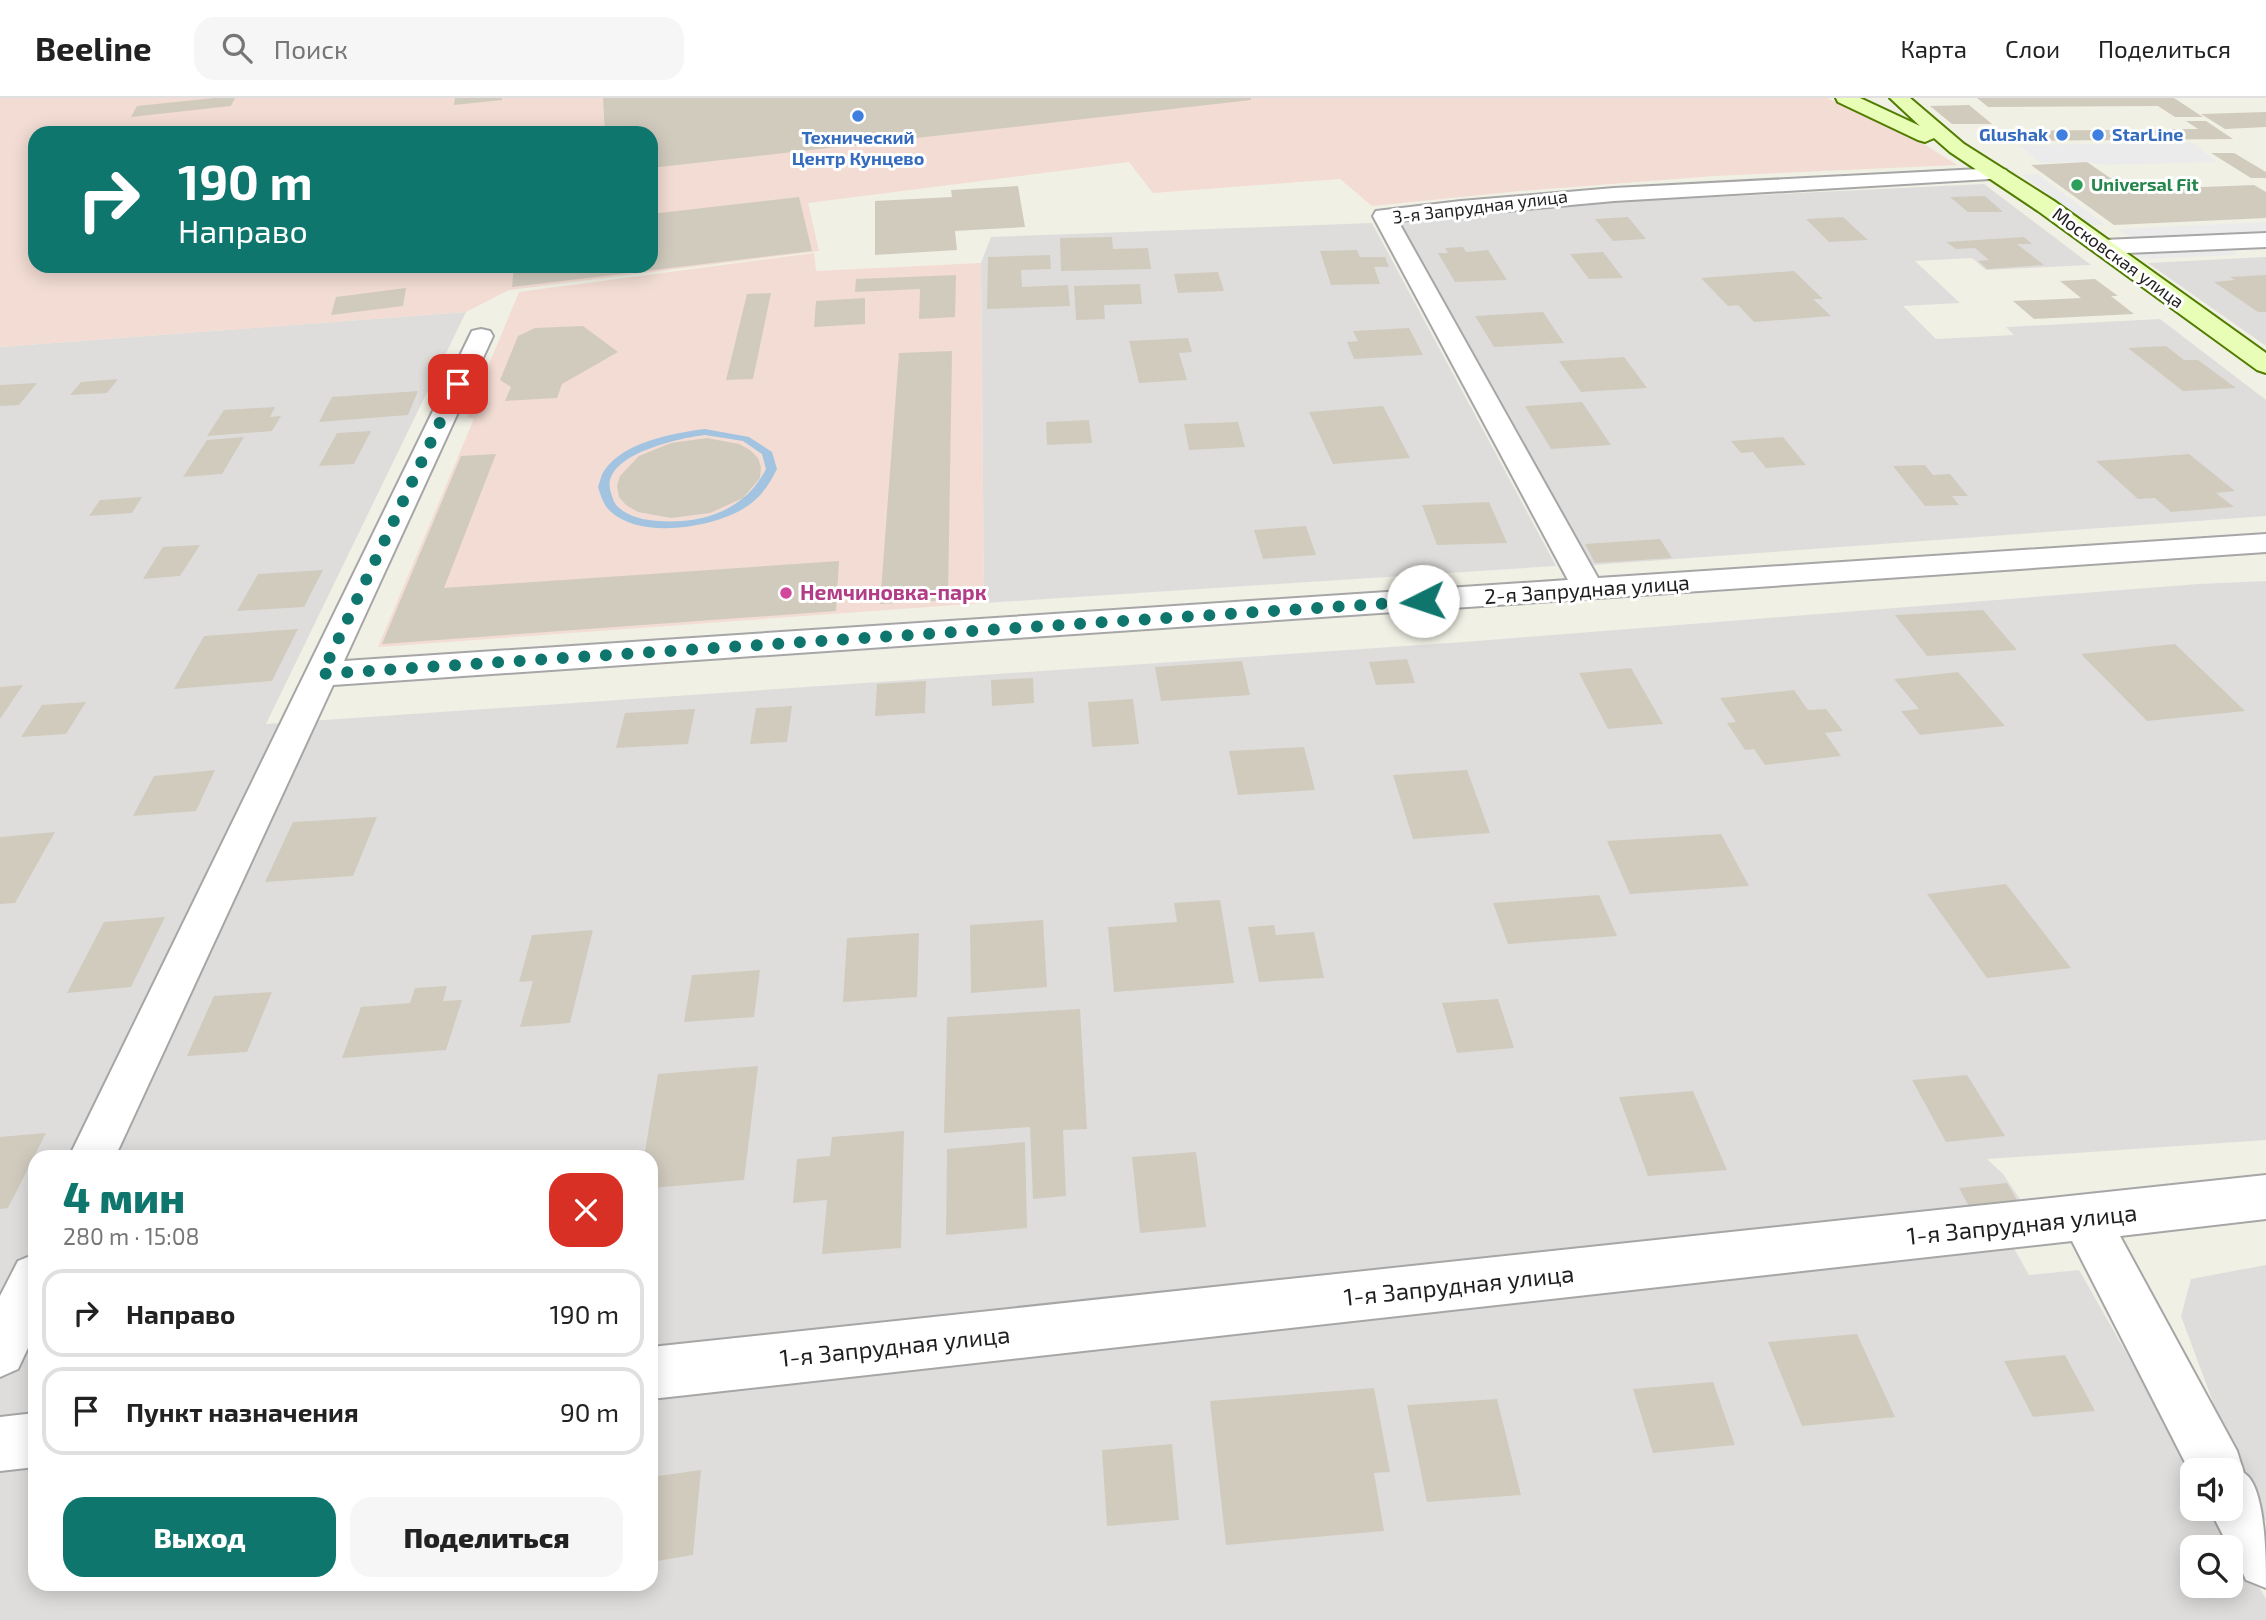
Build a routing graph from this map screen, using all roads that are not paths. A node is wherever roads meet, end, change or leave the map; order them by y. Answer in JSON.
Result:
{"nodes":[{"id":1,"x":1845,"y":98,"type":"edge"},
{"id":2,"x":1899,"y":98,"type":"edge"},
{"id":3,"x":1967,"y":155,"type":"junction"},
{"id":4,"x":1999,"y":174,"type":"junction"},
{"id":5,"x":2266,"y":240,"type":"edge"},
{"id":6,"x":2103,"y":247,"type":"junction"},
{"id":7,"x":481,"y":336,"type":"dead end"},
{"id":8,"x":2266,"y":366,"type":"edge"},
{"id":9,"x":2266,"y":543,"type":"edge"},
{"id":10,"x":1589,"y":590,"type":"junction"},
{"id":11,"x":322,"y":674,"type":"junction"},
{"id":12,"x":95,"y":1150,"type":"edge"},
{"id":13,"x":2266,"y":1197,"type":"edge"},
{"id":14,"x":2085,"y":1218,"type":"junction"},
{"id":15,"x":28,"y":1293,"type":"edge"},
{"id":16,"x":0,"y":1351,"type":"edge"},
{"id":17,"x":658,"y":1372,"type":"edge"},
{"id":18,"x":28,"y":1441,"type":"edge"},
{"id":19,"x":0,"y":1444,"type":"edge"},
{"id":20,"x":2212,"y":1458,"type":"edge"},
{"id":21,"x":2243,"y":1517,"type":"edge"},
{"id":22,"x":2266,"y":1560,"type":"edge"}],
"edges":[{"from":1,"to":3,"type":"street","name":"Московская улица"},
{"from":2,"to":3,"type":"street","name":"Московская улица"},
{"from":3,"to":4,"type":"street","name":"Московская улица"},
{"from":4,"to":6,"type":"street","name":"Московская улица"},
{"from":4,"to":10,"type":"street","name":"3-я Запрудная улица"},
{"from":5,"to":6,"type":"street"},
{"from":6,"to":8,"type":"street","name":"Московская улица"},
{"from":7,"to":11,"type":"street"},
{"from":9,"to":10,"type":"street","name":"2-я Запрудная улица"},
{"from":10,"to":11,"type":"street","name":"2-я Запрудная улица"},
{"from":11,"to":12,"type":"street"},
{"from":13,"to":14,"type":"street","name":"1-я Запрудная улица"},
{"from":14,"to":17,"type":"street","name":"1-я Запрудная улица"},
{"from":14,"to":20,"type":"street"},
{"from":15,"to":16,"type":"street"},
{"from":18,"to":19,"type":"street"},
{"from":21,"to":22,"type":"street"}]}
